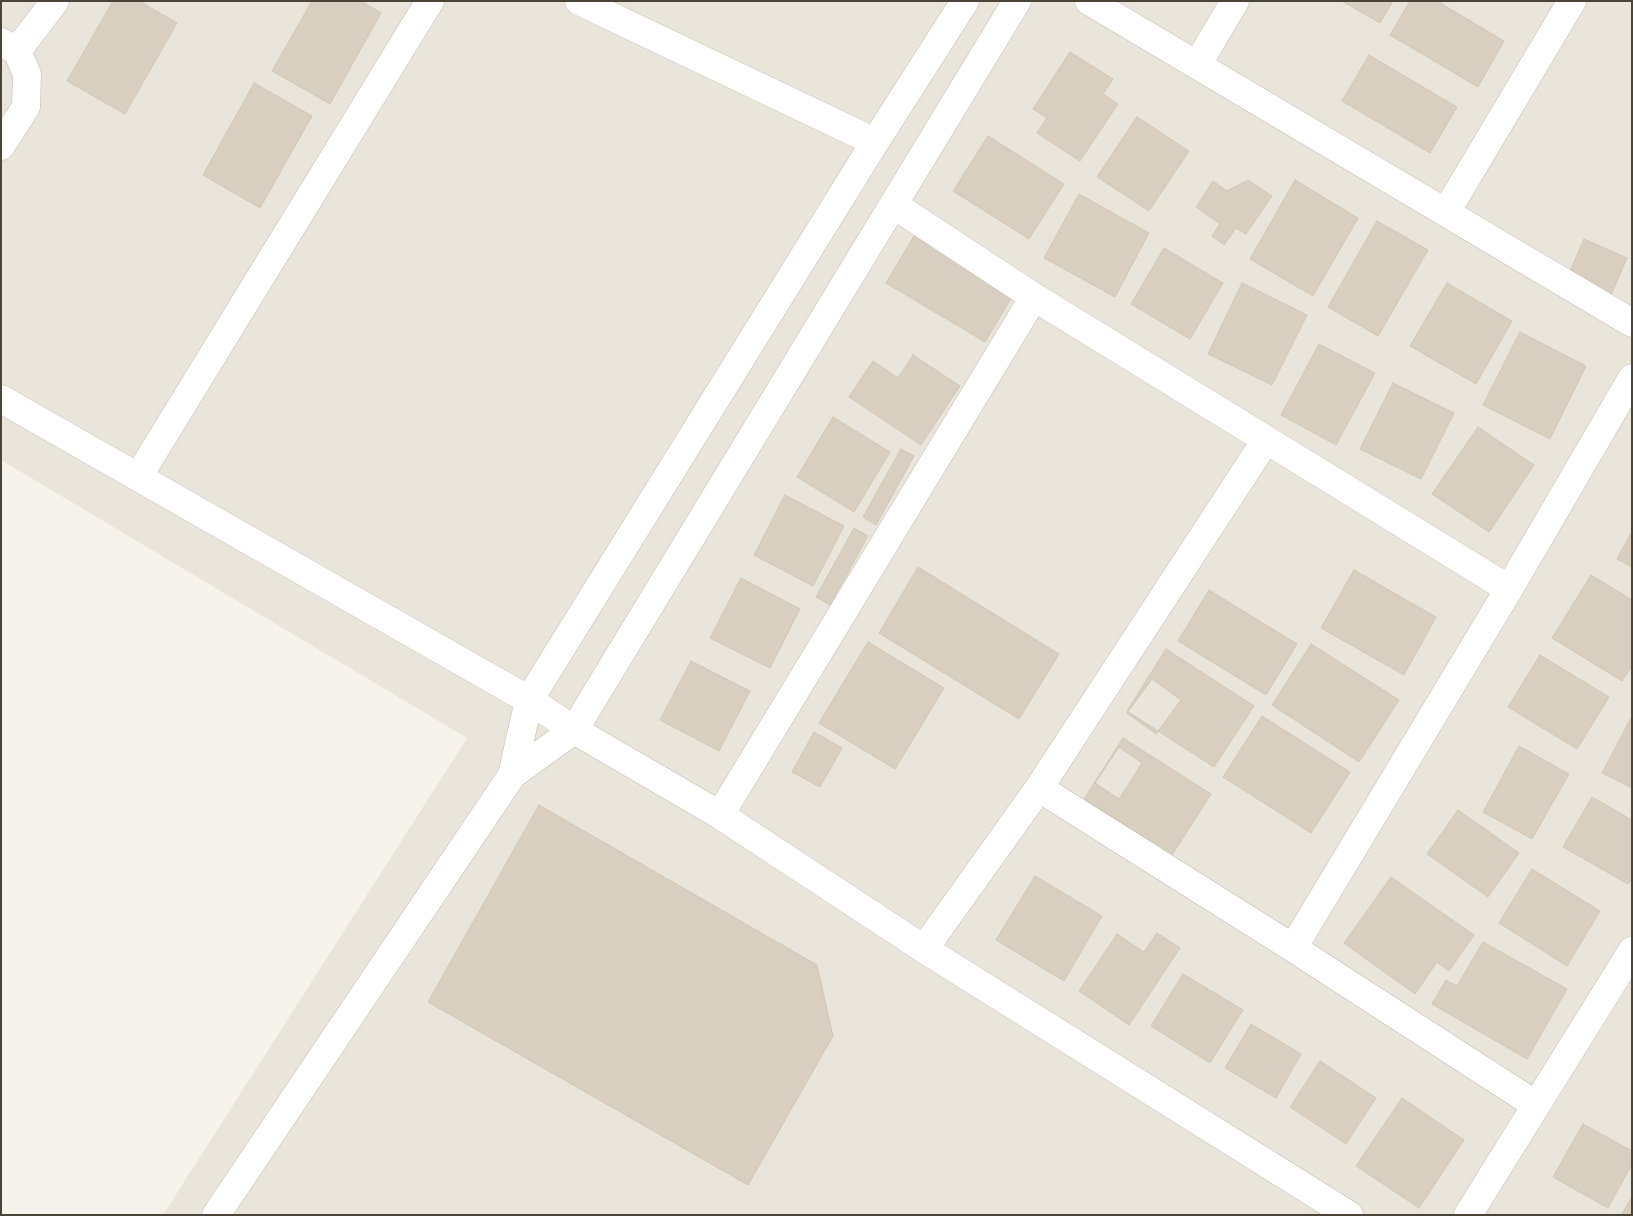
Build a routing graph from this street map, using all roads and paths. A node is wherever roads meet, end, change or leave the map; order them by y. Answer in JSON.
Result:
{"nodes":[{"id":1,"x":55,"y":1,"type":"edge"},
{"id":2,"x":430,"y":1,"type":"edge"},
{"id":3,"x":579,"y":1,"type":"edge"},
{"id":4,"x":965,"y":1,"type":"edge"},
{"id":5,"x":1017,"y":1,"type":"edge"},
{"id":6,"x":1089,"y":1,"type":"edge"},
{"id":7,"x":1235,"y":1,"type":"edge"},
{"id":8,"x":1572,"y":1,"type":"edge"},
{"id":9,"x":9,"y":47,"type":"edge"},
{"id":10,"x":1197,"y":65,"type":"junction"},
{"id":11,"x":875,"y":142,"type":"junction"},
{"id":12,"x":1,"y":146,"type":"edge"},
{"id":13,"x":894,"y":205,"type":"junction"},
{"id":14,"x":1446,"y":212,"type":"junction"},
{"id":15,"x":1034,"y":297,"type":"junction"},
{"id":16,"x":1632,"y":323,"type":"edge"},
{"id":17,"x":1632,"y":378,"type":"edge"},
{"id":18,"x":1,"y":399,"type":"edge"},
{"id":19,"x":1266,"y":440,"type":"junction"},
{"id":20,"x":138,"y":477,"type":"junction"},
{"id":21,"x":1508,"y":589,"type":"junction"},
{"id":22,"x":529,"y":700,"type":"junction"},
{"id":23,"x":574,"y":730,"type":"junction"},
{"id":24,"x":512,"y":775,"type":"junction"},
{"id":25,"x":1039,"y":788,"type":"junction"},
{"id":26,"x":720,"y":815,"type":"junction"},
{"id":27,"x":1293,"y":948,"type":"junction"},
{"id":28,"x":924,"y":949,"type":"junction"},
{"id":29,"x":1628,"y":967,"type":"edge"},
{"id":30,"x":1536,"y":1105,"type":"junction"},
{"id":31,"x":216,"y":1215,"type":"edge"},
{"id":32,"x":1349,"y":1215,"type":"edge"},
{"id":33,"x":1468,"y":1215,"type":"edge"}],
"edges":[{"from":1,"to":9,"type":"street"},
{"from":2,"to":20,"type":"street"},
{"from":3,"to":11,"type":"street"},
{"from":4,"to":11,"type":"street"},
{"from":5,"to":13,"type":"street"},
{"from":6,"to":10,"type":"street"},
{"from":7,"to":10,"type":"street"},
{"from":8,"to":14,"type":"street"},
{"from":9,"to":12,"type":"street"},
{"from":10,"to":14,"type":"street"},
{"from":11,"to":22,"type":"street"},
{"from":13,"to":15,"type":"street"},
{"from":13,"to":23,"type":"street"},
{"from":14,"to":16,"type":"street"},
{"from":15,"to":19,"type":"street"},
{"from":15,"to":26,"type":"street"},
{"from":17,"to":21,"type":"street"},
{"from":18,"to":20,"type":"street"},
{"from":19,"to":21,"type":"street"},
{"from":19,"to":25,"type":"street"},
{"from":20,"to":22,"type":"street"},
{"from":21,"to":27,"type":"street"},
{"from":22,"to":23,"type":"street"},
{"from":22,"to":24,"type":"street"},
{"from":23,"to":24,"type":"street"},
{"from":23,"to":26,"type":"street"},
{"from":24,"to":31,"type":"street"},
{"from":25,"to":27,"type":"street"},
{"from":25,"to":28,"type":"street"},
{"from":26,"to":28,"type":"street"},
{"from":27,"to":30,"type":"street"},
{"from":28,"to":32,"type":"street"},
{"from":29,"to":30,"type":"street"},
{"from":30,"to":33,"type":"street"}]}
